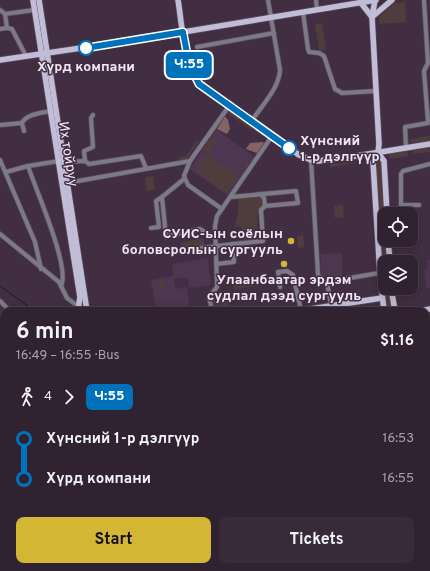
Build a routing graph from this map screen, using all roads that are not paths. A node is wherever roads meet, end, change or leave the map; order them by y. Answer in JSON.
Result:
{"nodes":[{"id":1,"x":33,"y":0,"type":"edge"},
{"id":2,"x":39,"y":0,"type":"edge"},
{"id":3,"x":178,"y":0,"type":"edge"},
{"id":4,"x":268,"y":0,"type":"edge"},
{"id":5,"x":316,"y":0,"type":"edge"},
{"id":6,"x":376,"y":0,"type":"edge"},
{"id":7,"x":392,"y":0,"type":"edge"},
{"id":8,"x":424,"y":0,"type":"edge"},
{"id":9,"x":362,"y":1,"type":"edge"},
{"id":10,"x":0,"y":10,"type":"edge"},
{"id":11,"x":34,"y":10,"type":"junction"},
{"id":12,"x":317,"y":10,"type":"junction"},
{"id":13,"x":303,"y":12,"type":"junction"},
{"id":14,"x":5,"y":15,"type":"junction"},
{"id":15,"x":271,"y":17,"type":"junction"},
{"id":16,"x":372,"y":17,"type":"junction"},
{"id":17,"x":0,"y":19,"type":"edge"},
{"id":18,"x":8,"y":28,"type":"junction"},
{"id":19,"x":0,"y":29,"type":"edge"},
{"id":20,"x":183,"y":32,"type":"junction"},
{"id":21,"x":274,"y":33,"type":"junction"},
{"id":22,"x":197,"y":47,"type":"dead end"},
{"id":23,"x":44,"y":54,"type":"junction"},
{"id":24,"x":26,"y":56,"type":"junction"},
{"id":25,"x":0,"y":60,"type":"edge"},
{"id":26,"x":376,"y":91,"type":"junction"},
{"id":27,"x":229,"y":106,"type":"junction"},
{"id":28,"x":50,"y":111,"type":"junction"},
{"id":29,"x":92,"y":115,"type":"dead end"},
{"id":30,"x":429,"y":121,"type":"edge"},
{"id":31,"x":250,"y":122,"type":"junction"},
{"id":32,"x":22,"y":123,"type":"junction"},
{"id":33,"x":0,"y":125,"type":"edge"},
{"id":34,"x":24,"y":131,"type":"dead end"},
{"id":35,"x":272,"y":136,"type":"junction"},
{"id":36,"x":430,"y":144,"type":"edge"},
{"id":37,"x":406,"y":147,"type":"junction"},
{"id":38,"x":378,"y":153,"type":"junction"},
{"id":39,"x":0,"y":160,"type":"edge"},
{"id":40,"x":311,"y":160,"type":"junction"},
{"id":41,"x":61,"y":161,"type":"junction"},
{"id":42,"x":85,"y":161,"type":"junction"},
{"id":43,"x":190,"y":161,"type":"junction"},
{"id":44,"x":430,"y":164,"type":"edge"},
{"id":45,"x":28,"y":166,"type":"junction"},
{"id":46,"x":146,"y":168,"type":"junction"},
{"id":47,"x":6,"y":172,"type":"junction"},
{"id":48,"x":184,"y":179,"type":"junction"},
{"id":49,"x":67,"y":183,"type":"junction"},
{"id":50,"x":262,"y":194,"type":"junction"},
{"id":51,"x":162,"y":197,"type":"junction"},
{"id":52,"x":230,"y":197,"type":"junction"},
{"id":53,"x":265,"y":206,"type":"junction"},
{"id":54,"x":401,"y":206,"type":"joint"},
{"id":55,"x":419,"y":206,"type":"dead end"},
{"id":56,"x":387,"y":207,"type":"edge"},
{"id":57,"x":222,"y":209,"type":"junction"},
{"id":58,"x":151,"y":228,"type":"dead end"},
{"id":59,"x":0,"y":234,"type":"edge"},
{"id":60,"x":215,"y":238,"type":"junction"},
{"id":61,"x":233,"y":244,"type":"junction"},
{"id":62,"x":215,"y":245,"type":"junction"},
{"id":63,"x":388,"y":247,"type":"edge"},
{"id":64,"x":172,"y":252,"type":"dead end"},
{"id":65,"x":378,"y":254,"type":"joint"},
{"id":66,"x":389,"y":254,"type":"joint"},
{"id":67,"x":216,"y":264,"type":"junction"},
{"id":68,"x":41,"y":268,"type":"junction"},
{"id":69,"x":378,"y":273,"type":"edge"},
{"id":70,"x":327,"y":282,"type":"junction"},
{"id":71,"x":61,"y":286,"type":"junction"},
{"id":72,"x":280,"y":287,"type":"dead end"},
{"id":73,"x":382,"y":295,"type":"edge"},
{"id":74,"x":392,"y":295,"type":"edge"},
{"id":75,"x":382,"y":298,"type":"junction"},
{"id":76,"x":77,"y":307,"type":"edge"},
{"id":77,"x":79,"y":307,"type":"edge"},
{"id":78,"x":86,"y":307,"type":"edge"},
{"id":79,"x":211,"y":307,"type":"edge"},
{"id":80,"x":298,"y":307,"type":"edge"},
{"id":81,"x":333,"y":307,"type":"edge"},
{"id":82,"x":383,"y":307,"type":"edge"},
{"id":83,"x":394,"y":307,"type":"edge"}],
"edges":[{"from":1,"to":11,"type":"main road","name":"Их тойруу"},
{"from":2,"to":23,"type":"main road","name":"Их тойруу"},
{"from":3,"to":20,"type":"main road"},
{"from":4,"to":15,"type":"street"},
{"from":5,"to":12,"type":"street"},
{"from":6,"to":9,"type":"main road"},
{"from":6,"to":16,"type":"main road"},
{"from":7,"to":16,"type":"main road"},
{"from":8,"to":30,"type":"street"},
{"from":9,"to":12,"type":"main road"},
{"from":9,"to":16,"type":"main road"},
{"from":10,"to":14,"type":"street"},
{"from":11,"to":14,"type":"street"},
{"from":11,"to":23,"type":"main road","name":"Их тойруу"},
{"from":12,"to":13,"type":"main road"},
{"from":13,"to":15,"type":"main road"},
{"from":13,"to":26,"type":"street"},
{"from":14,"to":17,"type":"street"},
{"from":14,"to":18,"type":"street"},
{"from":15,"to":20,"type":"main road"},
{"from":15,"to":21,"type":"street"},
{"from":16,"to":26,"type":"main road"},
{"from":18,"to":19,"type":"street"},
{"from":18,"to":24,"type":"street"},
{"from":20,"to":23,"type":"main road"},
{"from":20,"to":27,"type":"main road"},
{"from":21,"to":22,"type":"street"},
{"from":21,"to":31,"type":"street"},
{"from":23,"to":24,"type":"main road"},
{"from":23,"to":28,"type":"main road","name":"Их тойруу"},
{"from":23,"to":41,"type":"main road","name":"Их тойруу"},
{"from":24,"to":25,"type":"main road"},
{"from":26,"to":38,"type":"main road"},
{"from":27,"to":31,"type":"main road"},
{"from":27,"to":43,"type":"street"},
{"from":28,"to":32,"type":"street"},
{"from":28,"to":41,"type":"main road","name":"Их тойруу"},
{"from":29,"to":42,"type":"street"},
{"from":30,"to":37,"type":"street"},
{"from":31,"to":35,"type":"main road"},
{"from":32,"to":33,"type":"street"},
{"from":32,"to":34,"type":"street"},
{"from":35,"to":40,"type":"main road"},
{"from":35,"to":52,"type":"street"},
{"from":36,"to":37,"type":"main road"},
{"from":37,"to":38,"type":"main road"},
{"from":38,"to":40,"type":"main road"},
{"from":38,"to":56,"type":"main road"},
{"from":38,"to":65,"type":"main road"},
{"from":39,"to":47,"type":"street"},
{"from":40,"to":70,"type":"street"},
{"from":41,"to":42,"type":"street"},
{"from":41,"to":45,"type":"street"},
{"from":41,"to":49,"type":"main road","name":"Их тойруу"},
{"from":41,"to":77,"type":"main road","name":"Их тойруу"},
{"from":42,"to":46,"type":"street"},
{"from":43,"to":46,"type":"street"},
{"from":43,"to":48,"type":"street"},
{"from":44,"to":54,"type":"street"},
{"from":45,"to":47,"type":"street"},
{"from":45,"to":71,"type":"street"},
{"from":46,"to":49,"type":"street"},
{"from":47,"to":68,"type":"street"},
{"from":48,"to":51,"type":"street"},
{"from":48,"to":57,"type":"street"},
{"from":49,"to":78,"type":"main road","name":"Их тойруу"},
{"from":50,"to":52,"type":"street"},
{"from":50,"to":53,"type":"street"},
{"from":50,"to":53,"type":"street"},
{"from":51,"to":58,"type":"street"},
{"from":51,"to":60,"type":"street"},
{"from":52,"to":57,"type":"street"},
{"from":53,"to":61,"type":"street"},
{"from":54,"to":55,"type":"street"},
{"from":57,"to":60,"type":"street"},
{"from":59,"to":68,"type":"street"},
{"from":60,"to":62,"type":"street"},
{"from":61,"to":62,"type":"street"},
{"from":61,"to":67,"type":"street"},
{"from":62,"to":64,"type":"street"},
{"from":62,"to":67,"type":"street"},
{"from":63,"to":66,"type":"main road"},
{"from":65,"to":66,"type":"main road"},
{"from":67,"to":79,"type":"street"},
{"from":68,"to":71,"type":"street"},
{"from":69,"to":70,"type":"street"},
{"from":70,"to":81,"type":"street"},
{"from":71,"to":76,"type":"street"},
{"from":72,"to":80,"type":"street"},
{"from":73,"to":75,"type":"main road"},
{"from":74,"to":83,"type":"main road"},
{"from":75,"to":81,"type":"main road"},
{"from":75,"to":82,"type":"main road"}]}
